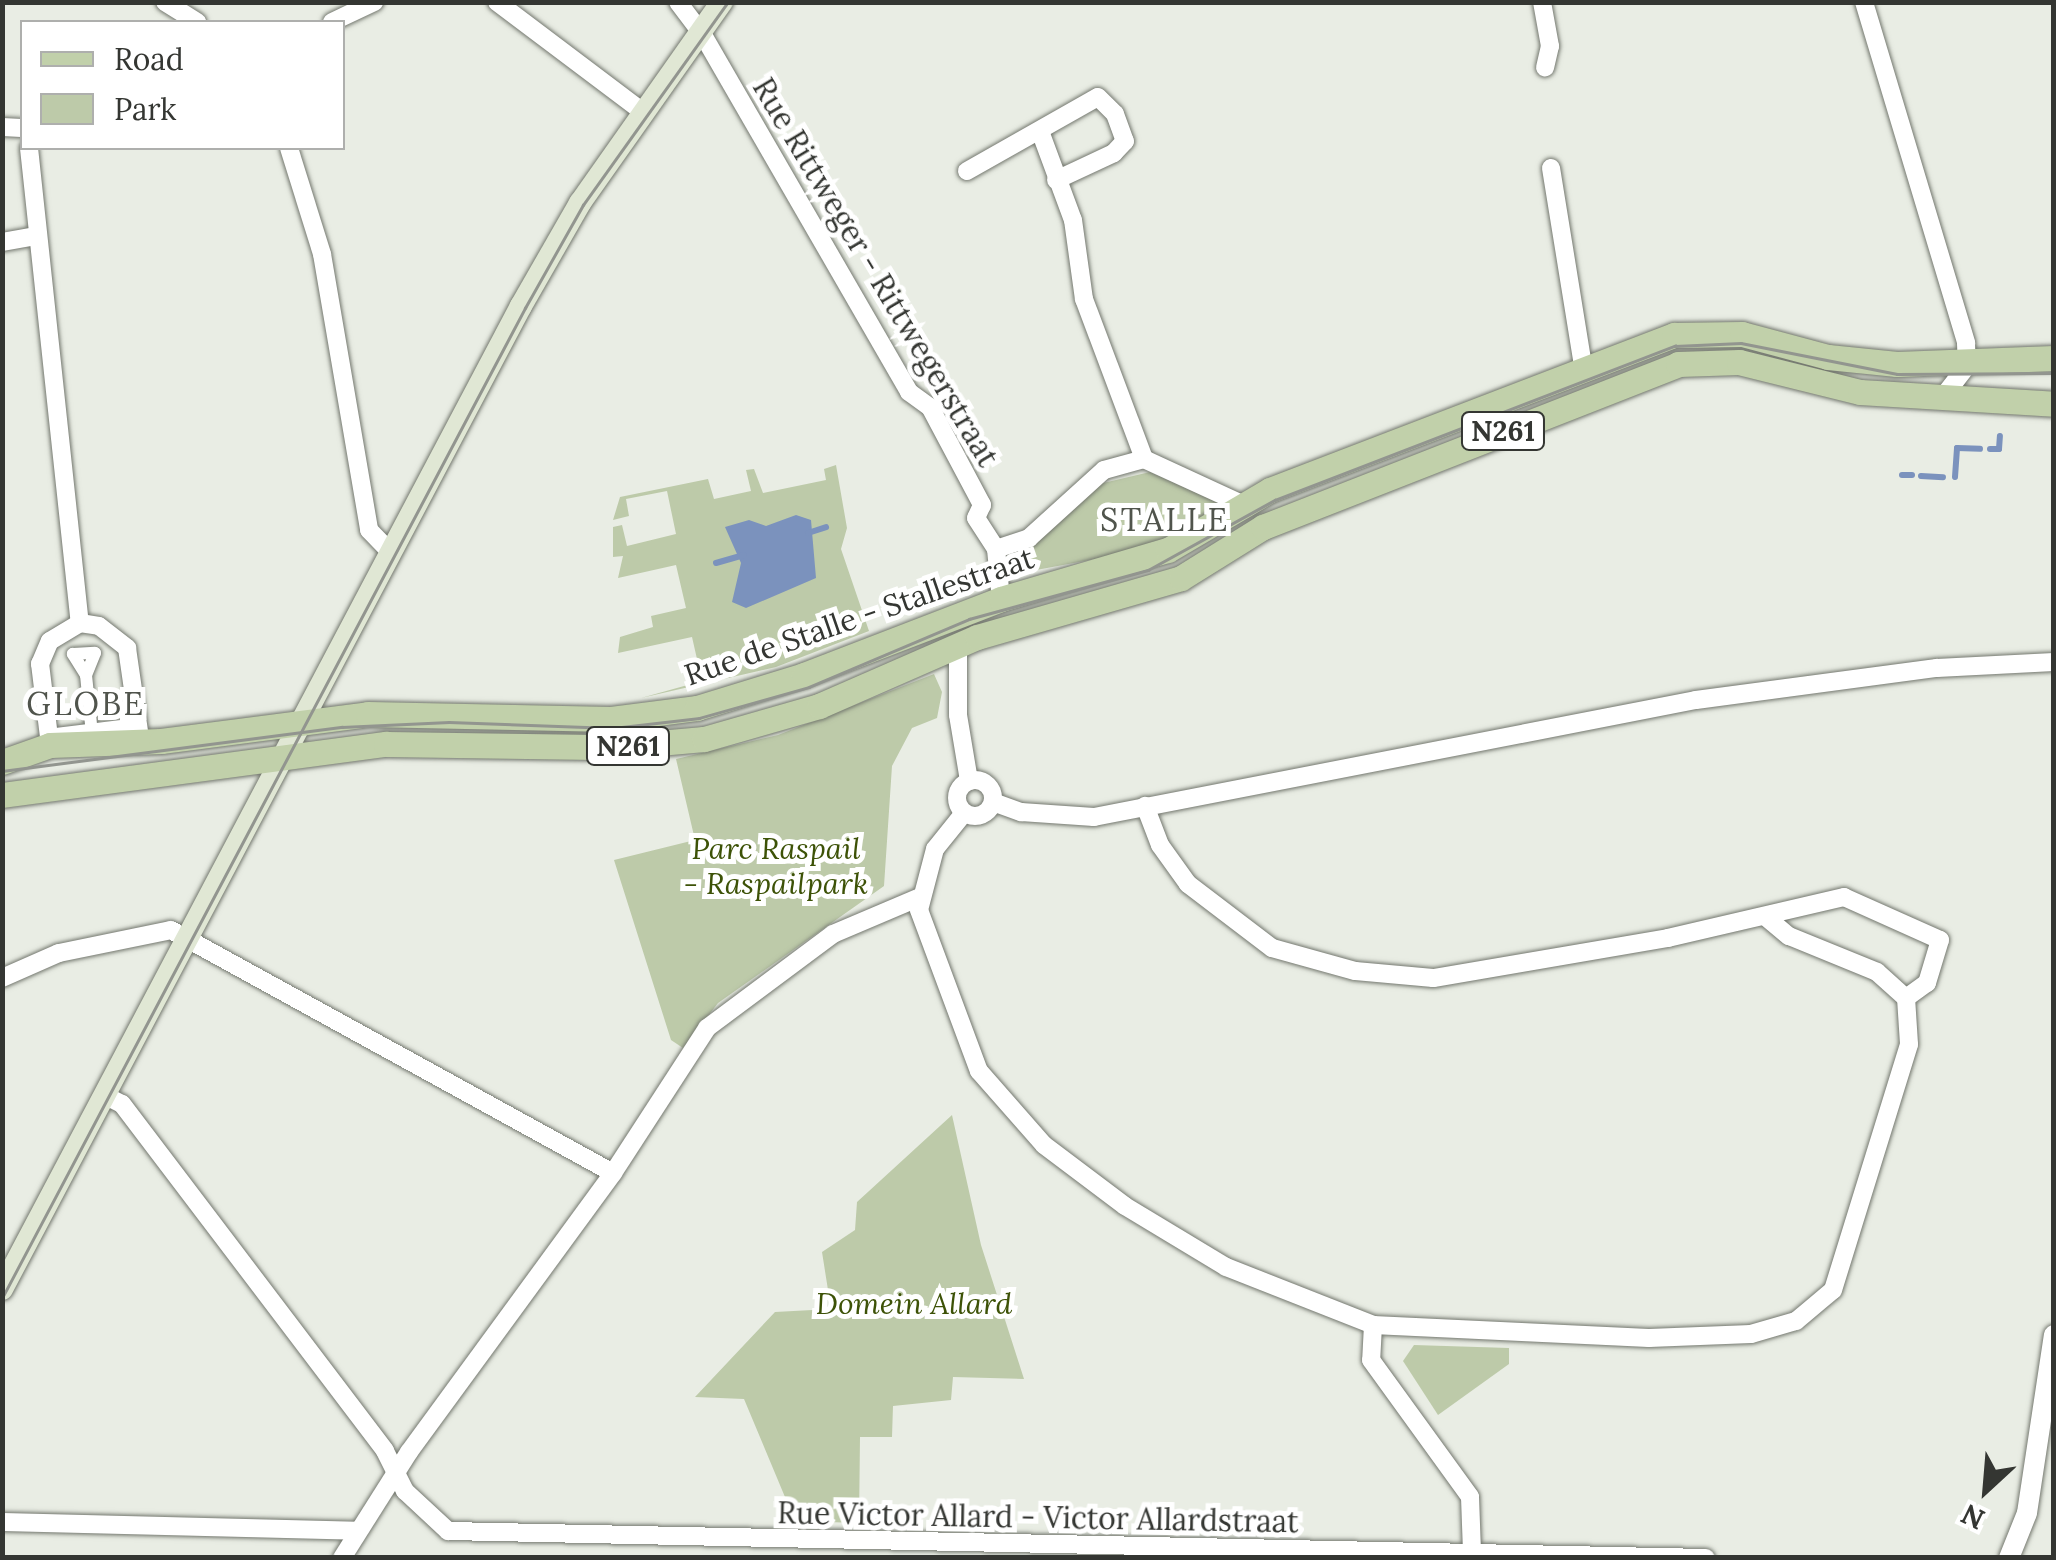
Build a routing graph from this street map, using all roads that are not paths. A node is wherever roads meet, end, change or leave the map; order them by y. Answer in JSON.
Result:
{"nodes":[{"id":1,"x":166,"y":2,"type":"edge"},
{"id":2,"x":374,"y":2,"type":"edge"},
{"id":3,"x":498,"y":2,"type":"edge"},
{"id":4,"x":678,"y":2,"type":"edge"},
{"id":5,"x":722,"y":2,"type":"edge"},
{"id":6,"x":1542,"y":2,"type":"edge"},
{"id":7,"x":1864,"y":2,"type":"edge"},
{"id":8,"x":194,"y":20,"type":"edge"},
{"id":9,"x":336,"y":20,"type":"edge"},
{"id":10,"x":700,"y":31,"type":"junction"},
{"id":11,"x":1546,"y":67,"type":"dead end"},
{"id":12,"x":643,"y":112,"type":"junction"},
{"id":13,"x":1040,"y":131,"type":"junction"},
{"id":14,"x":30,"y":150,"type":"edge"},
{"id":15,"x":290,"y":150,"type":"edge"},
{"id":16,"x":1552,"y":168,"type":"dead end"},
{"id":17,"x":967,"y":171,"type":"dead end"},
{"id":18,"x":1056,"y":180,"type":"junction"},
{"id":19,"x":3,"y":236,"type":"edge"},
{"id":20,"x":37,"y":236,"type":"junction"},
{"id":21,"x":2054,"y":358,"type":"edge"},
{"id":22,"x":1966,"y":360,"type":"junction"},
{"id":23,"x":1583,"y":366,"type":"junction"},
{"id":24,"x":1945,"y":394,"type":"junction"},
{"id":25,"x":2054,"y":404,"type":"edge"},
{"id":26,"x":1144,"y":459,"type":"junction"},
{"id":27,"x":1242,"y":504,"type":"junction"},
{"id":28,"x":996,"y":549,"type":"junction"},
{"id":29,"x":390,"y":551,"type":"junction"},
{"id":30,"x":1000,"y":598,"type":"junction"},
{"id":31,"x":82,"y":630,"type":"junction"},
{"id":32,"x":958,"y":645,"type":"junction"},
{"id":33,"x":84,"y":652,"type":"junction"},
{"id":34,"x":2054,"y":662,"type":"edge"},
{"id":35,"x":300,"y":722,"type":"junction"},
{"id":36,"x":92,"y":730,"type":"junction"},
{"id":37,"x":134,"y":731,"type":"junction"},
{"id":38,"x":53,"y":739,"type":"junction"},
{"id":39,"x":282,"y":757,"type":"junction"},
{"id":40,"x":2,"y":762,"type":"edge"},
{"id":41,"x":969,"y":781,"type":"junction"},
{"id":42,"x":2,"y":795,"type":"edge"},
{"id":43,"x":993,"y":802,"type":"junction"},
{"id":44,"x":1144,"y":806,"type":"junction"},
{"id":45,"x":964,"y":813,"type":"junction"},
{"id":46,"x":918,"y":898,"type":"junction"},
{"id":47,"x":1766,"y":917,"type":"junction"},
{"id":48,"x":184,"y":937,"type":"junction"},
{"id":49,"x":2,"y":978,"type":"edge"},
{"id":50,"x":1906,"y":998,"type":"junction"},
{"id":51,"x":104,"y":1095,"type":"junction"},
{"id":52,"x":613,"y":1173,"type":"junction"},
{"id":53,"x":2,"y":1290,"type":"edge"},
{"id":54,"x":1373,"y":1325,"type":"junction"},
{"id":55,"x":2054,"y":1335,"type":"edge"},
{"id":56,"x":396,"y":1472,"type":"junction"},
{"id":57,"x":2,"y":1522,"type":"edge"},
{"id":58,"x":358,"y":1532,"type":"junction"},
{"id":59,"x":1075,"y":1551,"type":"edge"},
{"id":60,"x":1472,"y":1551,"type":"junction"},
{"id":61,"x":342,"y":1558,"type":"edge"},
{"id":62,"x":1706,"y":1558,"type":"edge"},
{"id":63,"x":2009,"y":1558,"type":"edge"}],
"edges":[{"from":1,"to":8,"type":"street"},
{"from":2,"to":9,"type":"street"},
{"from":3,"to":12,"type":"street"},
{"from":4,"to":10,"type":"street","name":"Rue Rittweger - Rittwegerstraat"},
{"from":5,"to":10,"type":"main road"},
{"from":6,"to":11,"type":"street"},
{"from":7,"to":22,"type":"street"},
{"from":10,"to":12,"type":"main road"},
{"from":10,"to":28,"type":"street","name":"Rue Rittweger - Rittwegerstraat"},
{"from":12,"to":29,"type":"main road"},
{"from":13,"to":17,"type":"street"},
{"from":13,"to":18,"type":"street"},
{"from":13,"to":18,"type":"street"},
{"from":14,"to":20,"type":"street"},
{"from":15,"to":29,"type":"street"},
{"from":16,"to":23,"type":"street"},
{"from":18,"to":26,"type":"street"},
{"from":19,"to":20,"type":"street"},
{"from":20,"to":31,"type":"street"},
{"from":21,"to":22,"type":"main road","name":"Rue de Stalle - Stallestraat","number":"N261"},
{"from":22,"to":23,"type":"main road","name":"Rue de Stalle - Stallestraat","number":"N261"},
{"from":22,"to":24,"type":"street"},
{"from":23,"to":27,"type":"main road","name":"Rue de Stalle - Stallestraat","number":"N261"},
{"from":24,"to":25,"type":"main road","name":"Rue de Stalle - Stallestraat","number":"N261"},
{"from":24,"to":32,"type":"main road","name":"Rue de Stalle - Stallestraat","number":"N261"},
{"from":26,"to":27,"type":"street"},
{"from":26,"to":28,"type":"street","name":"Rue de Stalle - Stallestraat"},
{"from":27,"to":30,"type":"main road","name":"Rue de Stalle - Stallestraat","number":"N261"},
{"from":28,"to":30,"type":"street","name":"Rue Rittweger - Rittwegerstraat"},
{"from":29,"to":35,"type":"main road"},
{"from":30,"to":35,"type":"main road","name":"Rue de Stalle - Stallestraat","number":"N261"},
{"from":31,"to":33,"type":"street"},
{"from":31,"to":33,"type":"street"},
{"from":31,"to":37,"type":"street"},
{"from":31,"to":38,"type":"street"},
{"from":32,"to":39,"type":"main road","name":"Rue de Stalle - Stallestraat","number":"N261"},
{"from":32,"to":41,"type":"street"},
{"from":33,"to":36,"type":"street"},
{"from":34,"to":44,"type":"street"},
{"from":35,"to":37,"type":"main road","number":"N261"},
{"from":35,"to":39,"type":"main road"},
{"from":36,"to":37,"type":"street"},
{"from":36,"to":38,"type":"street"},
{"from":37,"to":38,"type":"main road","number":"N261"},
{"from":38,"to":40,"type":"main road","number":"N261"},
{"from":39,"to":42,"type":"main road","number":"N261"},
{"from":39,"to":48,"type":"main road"},
{"from":41,"to":43,"type":"street"},
{"from":41,"to":45,"type":"street"},
{"from":43,"to":44,"type":"street"},
{"from":43,"to":45,"type":"street"},
{"from":44,"to":47,"type":"street"},
{"from":45,"to":46,"type":"street"},
{"from":46,"to":52,"type":"street"},
{"from":46,"to":54,"type":"street"},
{"from":47,"to":50,"type":"street"},
{"from":47,"to":50,"type":"street"},
{"from":48,"to":49,"type":"street"},
{"from":48,"to":51,"type":"main road"},
{"from":48,"to":52,"type":"street"},
{"from":50,"to":54,"type":"street"},
{"from":51,"to":53,"type":"main road"},
{"from":51,"to":56,"type":"street","name":"Rue Victor Allard - Victor Allardstraat"},
{"from":52,"to":56,"type":"street"},
{"from":54,"to":60,"type":"street"},
{"from":55,"to":63,"type":"street"},
{"from":56,"to":58,"type":"street"},
{"from":56,"to":59,"type":"street","name":"Rue Victor Allard - Victor Allardstraat"},
{"from":57,"to":58,"type":"street"},
{"from":58,"to":61,"type":"street"},
{"from":59,"to":60,"type":"street","name":"Rue Victor Allard - Victor Allardstraat"},
{"from":60,"to":62,"type":"street","name":"Rue Victor Allard - Victor Allardstraat"}]}
